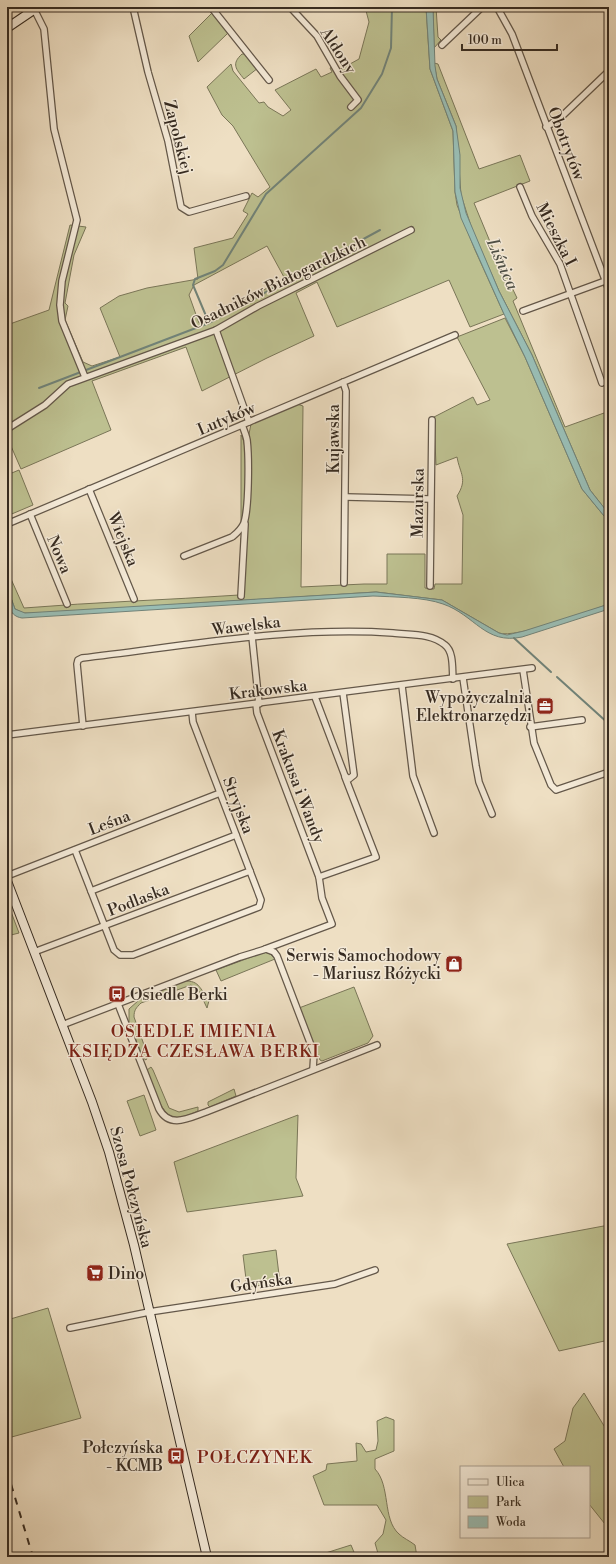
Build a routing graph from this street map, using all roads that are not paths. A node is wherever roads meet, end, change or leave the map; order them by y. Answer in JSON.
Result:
{"nodes":[{"id":1,"x":133,"y":7,"type":"edge"},
{"id":2,"x":211,"y":7,"type":"edge"},
{"id":3,"x":290,"y":7,"type":"edge"},
{"id":4,"x":482,"y":7,"type":"edge"},
{"id":5,"x":497,"y":7,"type":"edge"},
{"id":6,"x":36,"y":8,"type":"edge"},
{"id":7,"x":7,"y":28,"type":"edge"},
{"id":8,"x":442,"y":45,"type":"dead end"},
{"id":9,"x":609,"y":71,"type":"edge"},
{"id":10,"x":269,"y":80,"type":"dead end"},
{"id":11,"x":351,"y":107,"type":"dead end"},
{"id":12,"x":546,"y":127,"type":"junction"},
{"id":13,"x":520,"y":187,"type":"dead end"},
{"id":14,"x":246,"y":196,"type":"dead end"},
{"id":15,"x":411,"y":230,"type":"dead end"},
{"id":16,"x":608,"y":280,"type":"edge"},
{"id":17,"x":609,"y":290,"type":"edge"},
{"id":18,"x":570,"y":294,"type":"junction"},
{"id":19,"x":523,"y":310,"type":"dead end"},
{"id":20,"x":216,"y":330,"type":"junction"},
{"id":21,"x":455,"y":335,"type":"dead end"},
{"id":22,"x":84,"y":373,"type":"junction"},
{"id":23,"x":343,"y":382,"type":"junction"},
{"id":24,"x":602,"y":383,"type":"dead end"},
{"id":25,"x":432,"y":420,"type":"dead end"},
{"id":26,"x":249,"y":422,"type":"junction"},
{"id":27,"x":242,"y":425,"type":"junction"},
{"id":28,"x":7,"y":429,"type":"edge"},
{"id":29,"x":89,"y":489,"type":"junction"},
{"id":30,"x":346,"y":497,"type":"junction"},
{"id":31,"x":430,"y":499,"type":"junction"},
{"id":32,"x":30,"y":514,"type":"junction"},
{"id":33,"x":245,"y":518,"type":"junction"},
{"id":34,"x":7,"y":524,"type":"edge"},
{"id":35,"x":184,"y":556,"type":"dead end"},
{"id":36,"x":344,"y":584,"type":"dead end"},
{"id":37,"x":430,"y":586,"type":"dead end"},
{"id":38,"x":242,"y":596,"type":"dead end"},
{"id":39,"x":134,"y":599,"type":"dead end"},
{"id":40,"x":67,"y":604,"type":"dead end"},
{"id":41,"x":251,"y":627,"type":"dead end"},
{"id":42,"x":252,"y":638,"type":"junction"},
{"id":43,"x":532,"y":668,"type":"dead end"},
{"id":44,"x":523,"y":670,"type":"junction"},
{"id":45,"x":463,"y":678,"type":"junction"},
{"id":46,"x":453,"y":679,"type":"junction"},
{"id":47,"x":402,"y":686,"type":"junction"},
{"id":48,"x":343,"y":693,"type":"junction"},
{"id":49,"x":315,"y":696,"type":"junction"},
{"id":50,"x":258,"y":704,"type":"junction"},
{"id":51,"x":192,"y":712,"type":"junction"},
{"id":52,"x":582,"y":720,"type":"dead end"},
{"id":53,"x":83,"y":726,"type":"junction"},
{"id":54,"x":530,"y":727,"type":"junction"},
{"id":55,"x":7,"y":735,"type":"edge"},
{"id":56,"x":609,"y":772,"type":"edge"},
{"id":57,"x":344,"y":776,"type":"junction"},
{"id":58,"x":220,"y":793,"type":"junction"},
{"id":59,"x":492,"y":814,"type":"dead end"},
{"id":60,"x":434,"y":833,"type":"dead end"},
{"id":61,"x":236,"y":835,"type":"junction"},
{"id":62,"x":74,"y":850,"type":"junction"},
{"id":63,"x":250,"y":871,"type":"junction"},
{"id":64,"x":7,"y":876,"type":"edge"},
{"id":65,"x":319,"y":877,"type":"junction"},
{"id":66,"x":7,"y":881,"type":"edge"},
{"id":67,"x":91,"y":891,"type":"junction"},
{"id":68,"x":104,"y":926,"type":"junction"},
{"id":69,"x":262,"y":950,"type":"junction"},
{"id":70,"x":34,"y":952,"type":"junction"},
{"id":71,"x":118,"y":1004,"type":"junction"},
{"id":72,"x":62,"y":1025,"type":"junction"},
{"id":73,"x":377,"y":1045,"type":"dead end"},
{"id":74,"x":313,"y":1070,"type":"junction"},
{"id":75,"x":375,"y":1270,"type":"dead end"},
{"id":76,"x":149,"y":1312,"type":"junction"},
{"id":77,"x":70,"y":1328,"type":"dead end"},
{"id":78,"x":207,"y":1557,"type":"edge"}],
"edges":[{"from":1,"to":14,"type":"street","name":"Zapolskiej"},
{"from":2,"to":10,"type":"street"},
{"from":3,"to":11,"type":"street","name":"Aldony"},
{"from":4,"to":8,"type":"street"},
{"from":5,"to":12,"type":"street","name":"Obotrytów"},
{"from":6,"to":7,"type":"main road"},
{"from":6,"to":22,"type":"street"},
{"from":9,"to":12,"type":"street"},
{"from":12,"to":16,"type":"street","name":"Obotrytów"},
{"from":13,"to":18,"type":"street","name":"Mieszka I"},
{"from":15,"to":20,"type":"street","name":"Osadników Białogardzkich"},
{"from":16,"to":17,"type":"street","name":"Obotrytów"},
{"from":16,"to":18,"type":"street"},
{"from":18,"to":19,"type":"street"},
{"from":18,"to":24,"type":"street","name":"Mieszka I"},
{"from":20,"to":22,"type":"street","name":"Osadników Białogardzkich"},
{"from":20,"to":26,"type":"street"},
{"from":21,"to":23,"type":"street","name":"Lutyków"},
{"from":22,"to":28,"type":"street","name":"Osadników Białogardzkich"},
{"from":23,"to":26,"type":"street","name":"Lutyków"},
{"from":23,"to":30,"type":"street","name":"Kujawska"},
{"from":25,"to":31,"type":"street","name":"Mazurska"},
{"from":26,"to":27,"type":"street","name":"Lutyków"},
{"from":27,"to":29,"type":"street","name":"Lutyków"},
{"from":27,"to":33,"type":"street"},
{"from":29,"to":32,"type":"street","name":"Lutyków"},
{"from":29,"to":39,"type":"street","name":"Wiejska"},
{"from":30,"to":31,"type":"street","name":"Kujawska"},
{"from":30,"to":36,"type":"street","name":"Kujawska"},
{"from":31,"to":37,"type":"street","name":"Mazurska"},
{"from":32,"to":34,"type":"street","name":"Lutyków"},
{"from":32,"to":40,"type":"street","name":"Nowa"},
{"from":33,"to":35,"type":"street"},
{"from":33,"to":38,"type":"street"},
{"from":41,"to":42,"type":"street","name":"Krakusa i Wandy"},
{"from":42,"to":46,"type":"street","name":"Wawelska"},
{"from":42,"to":50,"type":"street","name":"Krakusa i Wandy"},
{"from":42,"to":53,"type":"street","name":"Wawelska"},
{"from":43,"to":44,"type":"street","name":"Krakowska"},
{"from":44,"to":45,"type":"street","name":"Krakowska"},
{"from":44,"to":54,"type":"street"},
{"from":45,"to":46,"type":"street","name":"Krakowska"},
{"from":45,"to":59,"type":"street"},
{"from":46,"to":47,"type":"street","name":"Krakowska"},
{"from":47,"to":48,"type":"street","name":"Krakowska"},
{"from":47,"to":60,"type":"street"},
{"from":48,"to":49,"type":"street","name":"Krakowska"},
{"from":48,"to":57,"type":"street"},
{"from":49,"to":50,"type":"street","name":"Krakowska"},
{"from":49,"to":57,"type":"street"},
{"from":50,"to":51,"type":"street","name":"Krakowska"},
{"from":50,"to":65,"type":"street","name":"Krakusa i Wandy"},
{"from":51,"to":53,"type":"street","name":"Krakowska"},
{"from":51,"to":58,"type":"street","name":"Stryjska"},
{"from":52,"to":54,"type":"street"},
{"from":53,"to":55,"type":"street","name":"Krakowska"},
{"from":54,"to":56,"type":"street"},
{"from":57,"to":65,"type":"street"},
{"from":58,"to":61,"type":"street","name":"Stryjska"},
{"from":58,"to":62,"type":"street","name":"Leśna"},
{"from":61,"to":63,"type":"street","name":"Stryjska"},
{"from":61,"to":67,"type":"street"},
{"from":62,"to":64,"type":"street","name":"Leśna"},
{"from":62,"to":67,"type":"street"},
{"from":63,"to":68,"type":"street","name":"Podlaska"},
{"from":63,"to":68,"type":"street","name":"Stryjska"},
{"from":65,"to":69,"type":"street","name":"Krakusa i Wandy"},
{"from":66,"to":70,"type":"main road","name":"Szosa Połczyńska"},
{"from":67,"to":68,"type":"street"},
{"from":68,"to":70,"type":"street","name":"Podlaska"},
{"from":69,"to":71,"type":"street"},
{"from":69,"to":74,"type":"street"},
{"from":70,"to":72,"type":"main road","name":"Szosa Połczyńska"},
{"from":71,"to":72,"type":"street"},
{"from":71,"to":74,"type":"street"},
{"from":72,"to":76,"type":"main road","name":"Szosa Połczyńska"},
{"from":73,"to":74,"type":"street"},
{"from":75,"to":76,"type":"street","name":"Gdyńska"},
{"from":76,"to":77,"type":"street","name":"Gdyńska"},
{"from":76,"to":78,"type":"main road","name":"Szosa Połczyńska"}]}
